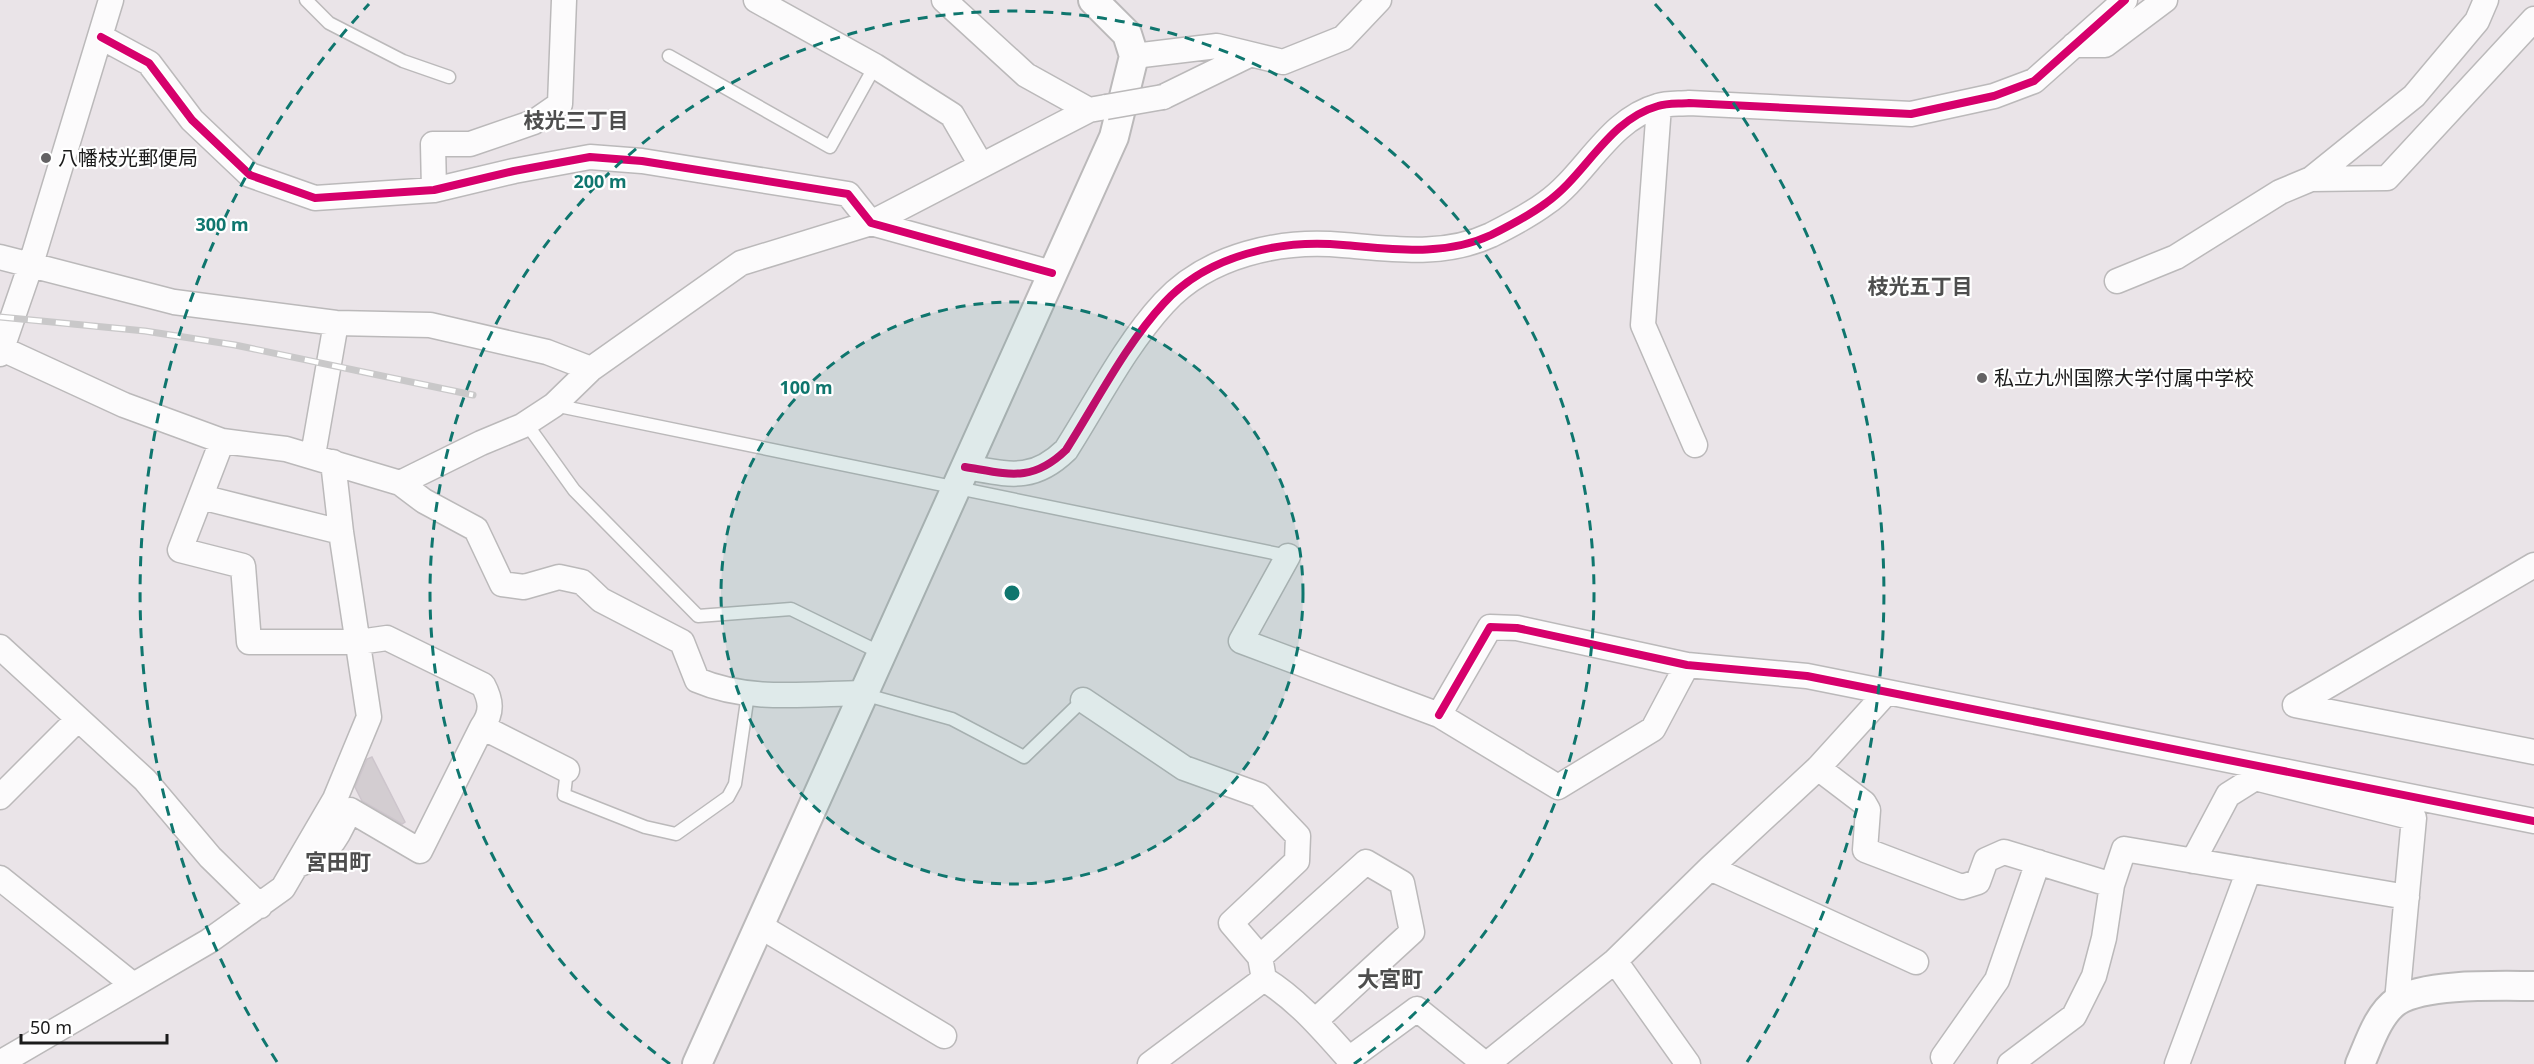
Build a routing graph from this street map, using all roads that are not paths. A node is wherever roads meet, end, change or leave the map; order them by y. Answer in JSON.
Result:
{"nodes":[{"id":1,"x":111,"y":0,"type":"edge"},
{"id":2,"x":306,"y":0,"type":"edge"},
{"id":3,"x":564,"y":0,"type":"edge"},
{"id":4,"x":756,"y":0,"type":"edge"},
{"id":5,"x":944,"y":0,"type":"edge"},
{"id":6,"x":1093,"y":0,"type":"edge"},
{"id":7,"x":1379,"y":0,"type":"edge"},
{"id":8,"x":2125,"y":0,"type":"edge"},
{"id":9,"x":2165,"y":0,"type":"edge"},
{"id":10,"x":2486,"y":0,"type":"edge"},
{"id":11,"x":2534,"y":19,"type":"edge"},
{"id":12,"x":101,"y":37,"type":"junction"},
{"id":13,"x":2074,"y":45,"type":"junction"},
{"id":14,"x":1249,"y":55,"type":"junction"},
{"id":15,"x":669,"y":56,"type":"dead end"},
{"id":16,"x":1134,"y":56,"type":"junction"},
{"id":17,"x":875,"y":66,"type":"junction"},
{"id":18,"x":448,"y":77,"type":"dead end"},
{"id":19,"x":1659,"y":106,"type":"junction"},
{"id":20,"x":1097,"y":109,"type":"junction"},
{"id":21,"x":981,"y":165,"type":"junction"},
{"id":22,"x":2311,"y":178,"type":"junction"},
{"id":23,"x":434,"y":190,"type":"junction"},
{"id":24,"x":871,"y":223,"type":"junction"},
{"id":25,"x":0,"y":257,"type":"edge"},
{"id":26,"x":30,"y":267,"type":"junction"},
{"id":27,"x":1052,"y":273,"type":"junction"},
{"id":28,"x":2118,"y":281,"type":"dead end"},
{"id":29,"x":336,"y":323,"type":"junction"},
{"id":30,"x":0,"y":350,"type":"edge"},
{"id":31,"x":591,"y":369,"type":"junction"},
{"id":32,"x":554,"y":405,"type":"junction"},
{"id":33,"x":526,"y":423,"type":"junction"},
{"id":34,"x":222,"y":441,"type":"junction"},
{"id":35,"x":1695,"y":445,"type":"dead end"},
{"id":36,"x":323,"y":459,"type":"junction"},
{"id":37,"x":961,"y":477,"type":"junction"},
{"id":38,"x":400,"y":483,"type":"junction"},
{"id":39,"x":201,"y":497,"type":"junction"},
{"id":40,"x":341,"y":532,"type":"junction"},
{"id":41,"x":1288,"y":556,"type":"joint"},
{"id":42,"x":2534,"y":565,"type":"edge"},
{"id":43,"x":359,"y":642,"type":"junction"},
{"id":44,"x":0,"y":647,"type":"edge"},
{"id":45,"x":881,"y":653,"type":"junction"},
{"id":46,"x":1687,"y":665,"type":"junction"},
{"id":47,"x":862,"y":693,"type":"junction"},
{"id":48,"x":1886,"y":693,"type":"junction"},
{"id":49,"x":748,"y":694,"type":"junction"},
{"id":50,"x":1083,"y":700,"type":"joint"},
{"id":51,"x":1439,"y":715,"type":"junction"},
{"id":52,"x":78,"y":719,"type":"junction"},
{"id":53,"x":482,"y":727,"type":"junction"},
{"id":54,"x":2534,"y":752,"type":"edge"},
{"id":55,"x":1818,"y":768,"type":"junction"},
{"id":56,"x":567,"y":770,"type":"joint"},
{"id":57,"x":0,"y":797,"type":"edge"},
{"id":58,"x":2534,"y":821,"type":"edge"},
{"id":59,"x":2193,"y":861,"type":"junction"},
{"id":60,"x":2038,"y":862,"type":"junction"},
{"id":61,"x":298,"y":865,"type":"junction"},
{"id":62,"x":1710,"y":868,"type":"junction"},
{"id":63,"x":2249,"y":870,"type":"junction"},
{"id":64,"x":0,"y":878,"type":"edge"},
{"id":65,"x":2112,"y":885,"type":"junction"},
{"id":66,"x":2407,"y":897,"type":"junction"},
{"id":67,"x":260,"y":906,"type":"junction"},
{"id":68,"x":760,"y":926,"type":"junction"},
{"id":69,"x":1615,"y":961,"type":"junction"},
{"id":70,"x":1916,"y":962,"type":"dead end"},
{"id":71,"x":1262,"y":968,"type":"junction"},
{"id":72,"x":132,"y":984,"type":"junction"},
{"id":73,"x":2534,"y":986,"type":"edge"},
{"id":74,"x":2397,"y":1001,"type":"junction"},
{"id":75,"x":1315,"y":1021,"type":"junction"},
{"id":76,"x":944,"y":1036,"type":"dead end"},
{"id":77,"x":1943,"y":1062,"type":"edge"},
{"id":78,"x":0,"y":1063,"type":"edge"},
{"id":79,"x":697,"y":1064,"type":"edge"},
{"id":80,"x":1150,"y":1064,"type":"edge"},
{"id":81,"x":1486,"y":1064,"type":"edge"},
{"id":82,"x":1688,"y":1064,"type":"edge"},
{"id":83,"x":2010,"y":1064,"type":"edge"},
{"id":84,"x":2177,"y":1064,"type":"edge"},
{"id":85,"x":2360,"y":1064,"type":"edge"}],
"edges":[{"from":1,"to":12,"type":"street"},
{"from":2,"to":18,"type":"lane"},
{"from":3,"to":23,"type":"street"},
{"from":4,"to":17,"type":"street"},
{"from":5,"to":20,"type":"street"},
{"from":6,"to":16,"type":"street"},
{"from":7,"to":14,"type":"street"},
{"from":8,"to":13,"type":"street"},
{"from":9,"to":13,"type":"street"},
{"from":10,"to":22,"type":"street"},
{"from":11,"to":22,"type":"street"},
{"from":12,"to":23,"type":"street"},
{"from":12,"to":26,"type":"street"},
{"from":13,"to":19,"type":"street"},
{"from":14,"to":16,"type":"street"},
{"from":14,"to":20,"type":"street","bridge":true},
{"from":15,"to":17,"type":"lane"},
{"from":16,"to":27,"type":"street"},
{"from":17,"to":21,"type":"street"},
{"from":19,"to":35,"type":"street"},
{"from":19,"to":37,"type":"street"},
{"from":20,"to":21,"type":"street"},
{"from":21,"to":24,"type":"street"},
{"from":22,"to":28,"type":"street"},
{"from":23,"to":24,"type":"street"},
{"from":24,"to":27,"type":"street"},
{"from":24,"to":31,"type":"street"},
{"from":25,"to":26,"type":"street"},
{"from":26,"to":29,"type":"street"},
{"from":26,"to":30,"type":"street"},
{"from":27,"to":37,"type":"street"},
{"from":29,"to":31,"type":"street"},
{"from":29,"to":36,"type":"street"},
{"from":30,"to":34,"type":"street"},
{"from":31,"to":32,"type":"street"},
{"from":32,"to":33,"type":"street"},
{"from":32,"to":37,"type":"lane"},
{"from":33,"to":38,"type":"street"},
{"from":33,"to":45,"type":"lane"},
{"from":34,"to":36,"type":"street"},
{"from":34,"to":39,"type":"street"},
{"from":36,"to":38,"type":"street"},
{"from":36,"to":40,"type":"street"},
{"from":37,"to":41,"type":"lane"},
{"from":37,"to":45,"type":"street"},
{"from":38,"to":49,"type":"street"},
{"from":39,"to":40,"type":"street"},
{"from":39,"to":43,"type":"street"},
{"from":40,"to":43,"type":"street"},
{"from":41,"to":51,"type":"street"},
{"from":42,"to":54,"type":"street"},
{"from":43,"to":53,"type":"street"},
{"from":43,"to":61,"type":"street"},
{"from":44,"to":52,"type":"street"},
{"from":45,"to":47,"type":"street"},
{"from":46,"to":48,"type":"street"},
{"from":46,"to":51,"type":"street"},
{"from":46,"to":51,"type":"street"},
{"from":47,"to":49,"type":"street"},
{"from":47,"to":50,"type":"lane"},
{"from":47,"to":68,"type":"street"},
{"from":48,"to":55,"type":"street"},
{"from":48,"to":58,"type":"street"},
{"from":49,"to":56,"type":"lane"},
{"from":50,"to":71,"type":"street"},
{"from":52,"to":57,"type":"street"},
{"from":52,"to":67,"type":"street"},
{"from":53,"to":56,"type":"street"},
{"from":53,"to":61,"type":"street"},
{"from":55,"to":60,"type":"street"},
{"from":55,"to":62,"type":"street"},
{"from":59,"to":63,"type":"street"},
{"from":59,"to":65,"type":"street"},
{"from":59,"to":66,"type":"street"},
{"from":60,"to":65,"type":"street"},
{"from":60,"to":77,"type":"street"},
{"from":61,"to":67,"type":"street"},
{"from":62,"to":69,"type":"street"},
{"from":62,"to":70,"type":"street"},
{"from":63,"to":66,"type":"street"},
{"from":63,"to":84,"type":"street"},
{"from":64,"to":72,"type":"street"},
{"from":65,"to":83,"type":"street"},
{"from":66,"to":74,"type":"street"},
{"from":67,"to":72,"type":"street"},
{"from":68,"to":76,"type":"street"},
{"from":68,"to":79,"type":"street"},
{"from":69,"to":81,"type":"street"},
{"from":69,"to":82,"type":"street"},
{"from":71,"to":75,"type":"street"},
{"from":71,"to":75,"type":"street"},
{"from":71,"to":80,"type":"street"},
{"from":72,"to":78,"type":"street"},
{"from":73,"to":74,"type":"street"},
{"from":74,"to":85,"type":"street"},
{"from":75,"to":81,"type":"street"}]}
